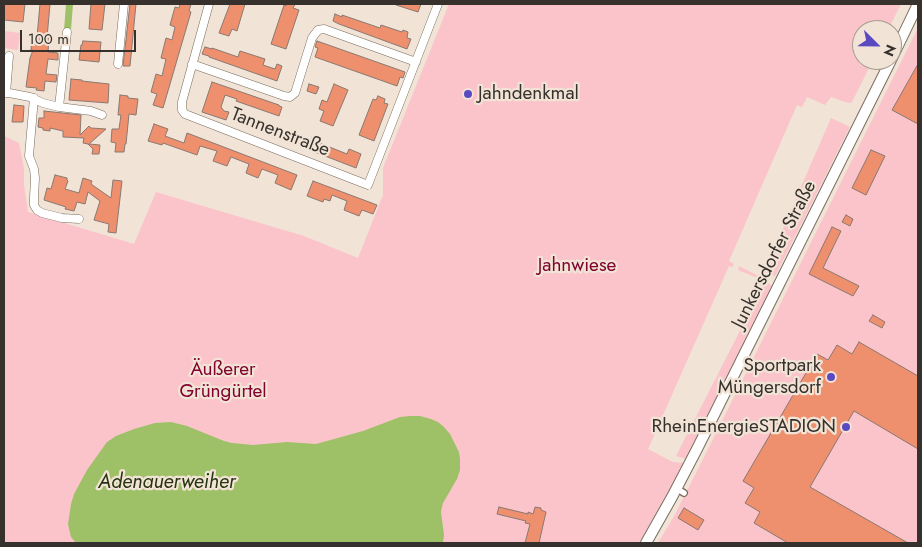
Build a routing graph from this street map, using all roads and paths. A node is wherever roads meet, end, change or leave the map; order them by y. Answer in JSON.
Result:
{"nodes":[{"id":1,"x":124,"y":4,"type":"edge"},
{"id":2,"x":209,"y":4,"type":"edge"},
{"id":3,"x":438,"y":4,"type":"edge"},
{"id":4,"x":917,"y":9,"type":"edge"},
{"id":5,"x":67,"y":32,"type":"dead end"},
{"id":6,"x":902,"y":38,"type":"edge"},
{"id":7,"x":9,"y":56,"type":"dead end"},
{"id":8,"x":416,"y":62,"type":"junction"},
{"id":9,"x":118,"y":64,"type":"dead end"},
{"id":10,"x":192,"y":64,"type":"junction"},
{"id":11,"x":886,"y":70,"type":"edge"},
{"id":12,"x":5,"y":93,"type":"edge"},
{"id":13,"x":34,"y":98,"type":"junction"},
{"id":14,"x":59,"y":107,"type":"junction"},
{"id":15,"x":102,"y":115,"type":"dead end"},
{"id":16,"x":79,"y":219,"type":"dead end"},
{"id":17,"x":646,"y":543,"type":"edge"}],
"edges":[{"from":1,"to":9,"type":"street"},
{"from":2,"to":10,"type":"street"},
{"from":3,"to":8,"type":"street"},
{"from":4,"to":6,"type":"street","name":"Junkersdorfer Straße"},
{"from":5,"to":14,"type":"street"},
{"from":7,"to":12,"type":"street"},
{"from":8,"to":10,"type":"street"},
{"from":8,"to":10,"type":"street","name":"Tannenstraße"},
{"from":11,"to":17,"type":"street","name":"Junkersdorfer Straße"},
{"from":12,"to":13,"type":"street"},
{"from":13,"to":14,"type":"street"},
{"from":13,"to":16,"type":"street"},
{"from":14,"to":15,"type":"street"}]}
